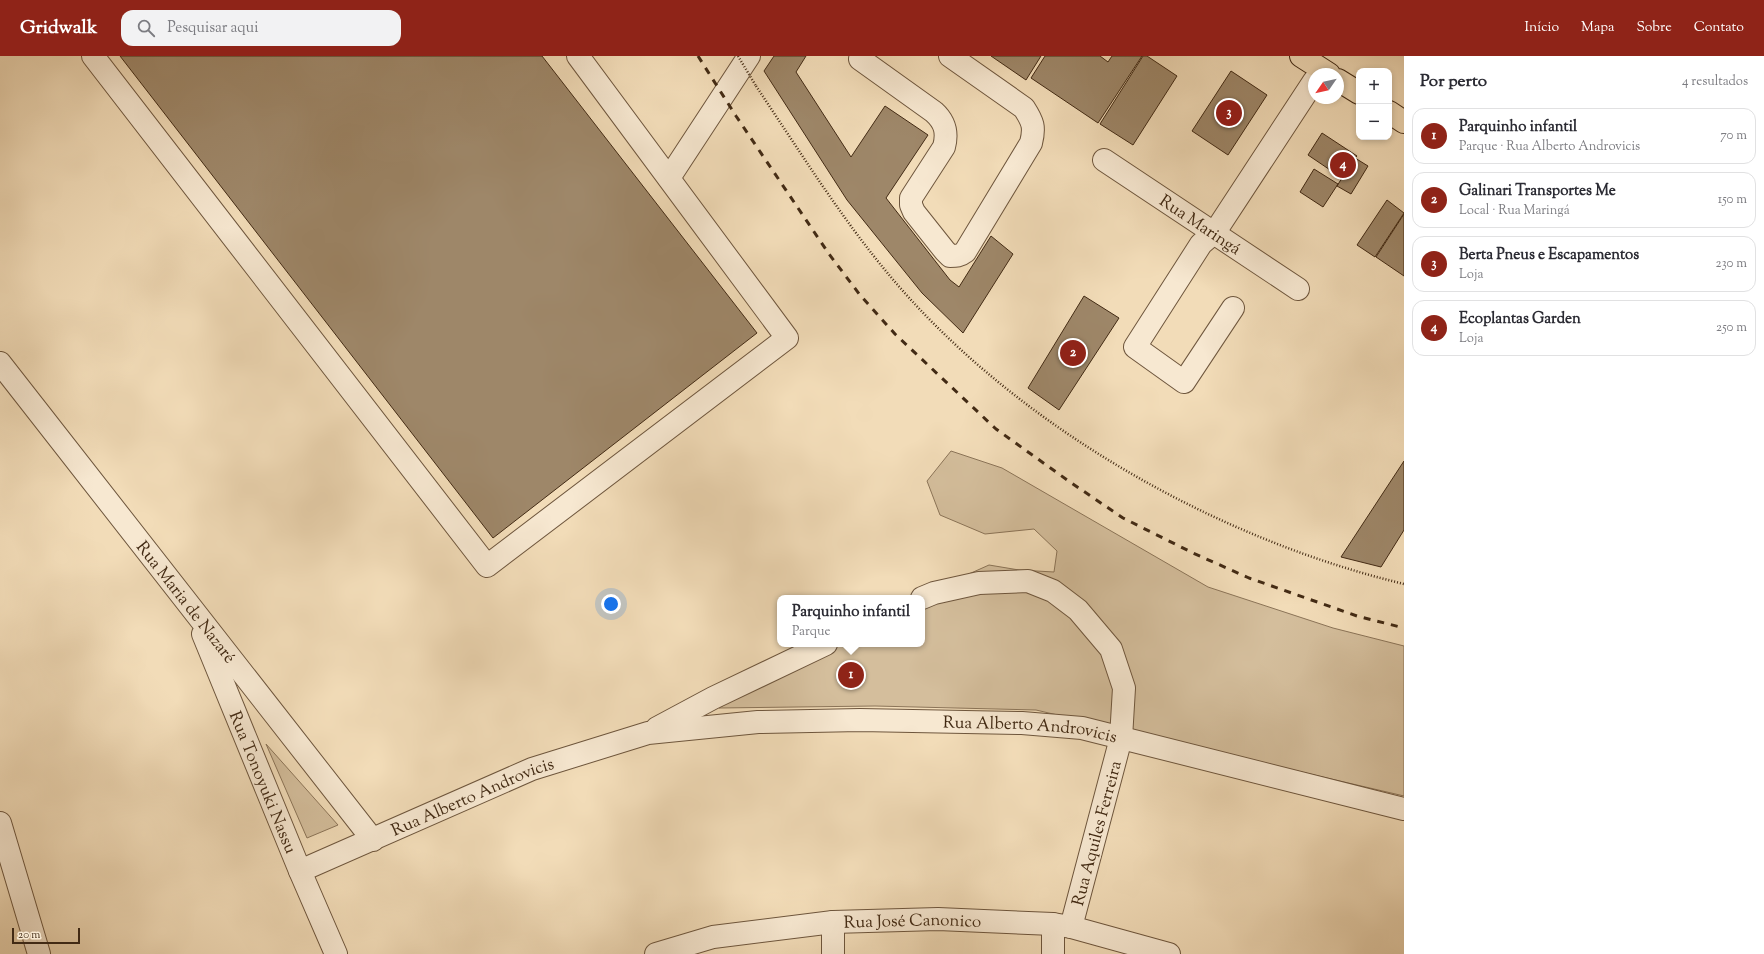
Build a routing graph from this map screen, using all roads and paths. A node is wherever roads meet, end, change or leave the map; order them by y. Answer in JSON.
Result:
{"nodes":[{"id":1,"x":93,"y":56,"type":"edge"},
{"id":2,"x":578,"y":56,"type":"edge"},
{"id":3,"x":738,"y":56,"type":"edge"},
{"id":4,"x":749,"y":56,"type":"edge"},
{"id":5,"x":950,"y":56,"type":"edge"},
{"id":6,"x":1301,"y":56,"type":"edge"},
{"id":7,"x":860,"y":59,"type":"dead end"},
{"id":8,"x":1318,"y":68,"type":"edge"},
{"id":9,"x":1344,"y":84,"type":"edge"},
{"id":10,"x":1356,"y":91,"type":"edge"},
{"id":11,"x":1308,"y":95,"type":"edge"},
{"id":12,"x":1392,"y":114,"type":"edge"},
{"id":13,"x":1404,"y":122,"type":"edge"},
{"id":14,"x":1104,"y":160,"type":"dead end"},
{"id":15,"x":669,"y":178,"type":"junction"},
{"id":16,"x":1215,"y":232,"type":"junction"},
{"id":17,"x":1298,"y":289,"type":"dead end"},
{"id":18,"x":1233,"y":308,"type":"dead end"},
{"id":19,"x":1,"y":366,"type":"edge"},
{"id":20,"x":1404,"y":584,"type":"edge"},
{"id":21,"x":928,"y":595,"type":"edge"},
{"id":22,"x":193,"y":609,"type":"junction"},
{"id":23,"x":820,"y":647,"type":"edge"},
{"id":24,"x":648,"y":732,"type":"junction"},
{"id":25,"x":1121,"y":738,"type":"junction"},
{"id":26,"x":1404,"y":808,"type":"edge"},
{"id":27,"x":0,"y":823,"type":"edge"},
{"id":28,"x":374,"y":840,"type":"junction"},
{"id":29,"x":300,"y":871,"type":"junction"},
{"id":30,"x":833,"y":922,"type":"junction"},
{"id":31,"x":1062,"y":926,"type":"junction"},
{"id":32,"x":38,"y":954,"type":"edge"},
{"id":33,"x":336,"y":954,"type":"edge"},
{"id":34,"x":656,"y":954,"type":"edge"},
{"id":35,"x":833,"y":954,"type":"edge"},
{"id":36,"x":1053,"y":954,"type":"edge"},
{"id":37,"x":1169,"y":954,"type":"edge"}],
"edges":[{"from":1,"to":15,"type":"street"},
{"from":2,"to":15,"type":"street"},
{"from":3,"to":20,"type":"path","bridge":true},
{"from":4,"to":15,"type":"street"},
{"from":5,"to":7,"type":"street"},
{"from":6,"to":8,"type":"main road"},
{"from":9,"to":10,"type":"main road"},
{"from":11,"to":16,"type":"street"},
{"from":12,"to":13,"type":"main road"},
{"from":14,"to":16,"type":"street","name":"Rua Maringá"},
{"from":16,"to":17,"type":"street","name":"Rua Maringá"},
{"from":16,"to":18,"type":"street"},
{"from":19,"to":22,"type":"street","name":"Rua Maria de Nazaré"},
{"from":21,"to":25,"type":"street","name":"Rua Aquiles Ferreira"},
{"from":22,"to":28,"type":"street","name":"Rua Maria de Nazaré"},
{"from":22,"to":29,"type":"street","name":"Rua Tonoyuki Nassu"},
{"from":23,"to":24,"type":"street","name":"Rua Alberto Androvicis"},
{"from":24,"to":25,"type":"street","name":"Rua Alberto Androvicis"},
{"from":24,"to":28,"type":"street","name":"Rua Alberto Androvicis"},
{"from":25,"to":26,"type":"street","name":"Rua Alberto Androvicis"},
{"from":25,"to":31,"type":"street","name":"Rua Aquiles Ferreira"},
{"from":27,"to":32,"type":"street"},
{"from":28,"to":29,"type":"street","name":"Rua Alberto Androvicis"},
{"from":29,"to":33,"type":"street","name":"Rua Tonoyuki Nassu"},
{"from":30,"to":31,"type":"street","name":"Rua José Canonico"},
{"from":30,"to":34,"type":"street","name":"Rua José Canonico"},
{"from":30,"to":35,"type":"street"},
{"from":31,"to":36,"type":"street","name":"Rua Aquiles Ferreira"},
{"from":31,"to":37,"type":"street","name":"Rua José Canonico"}]}
